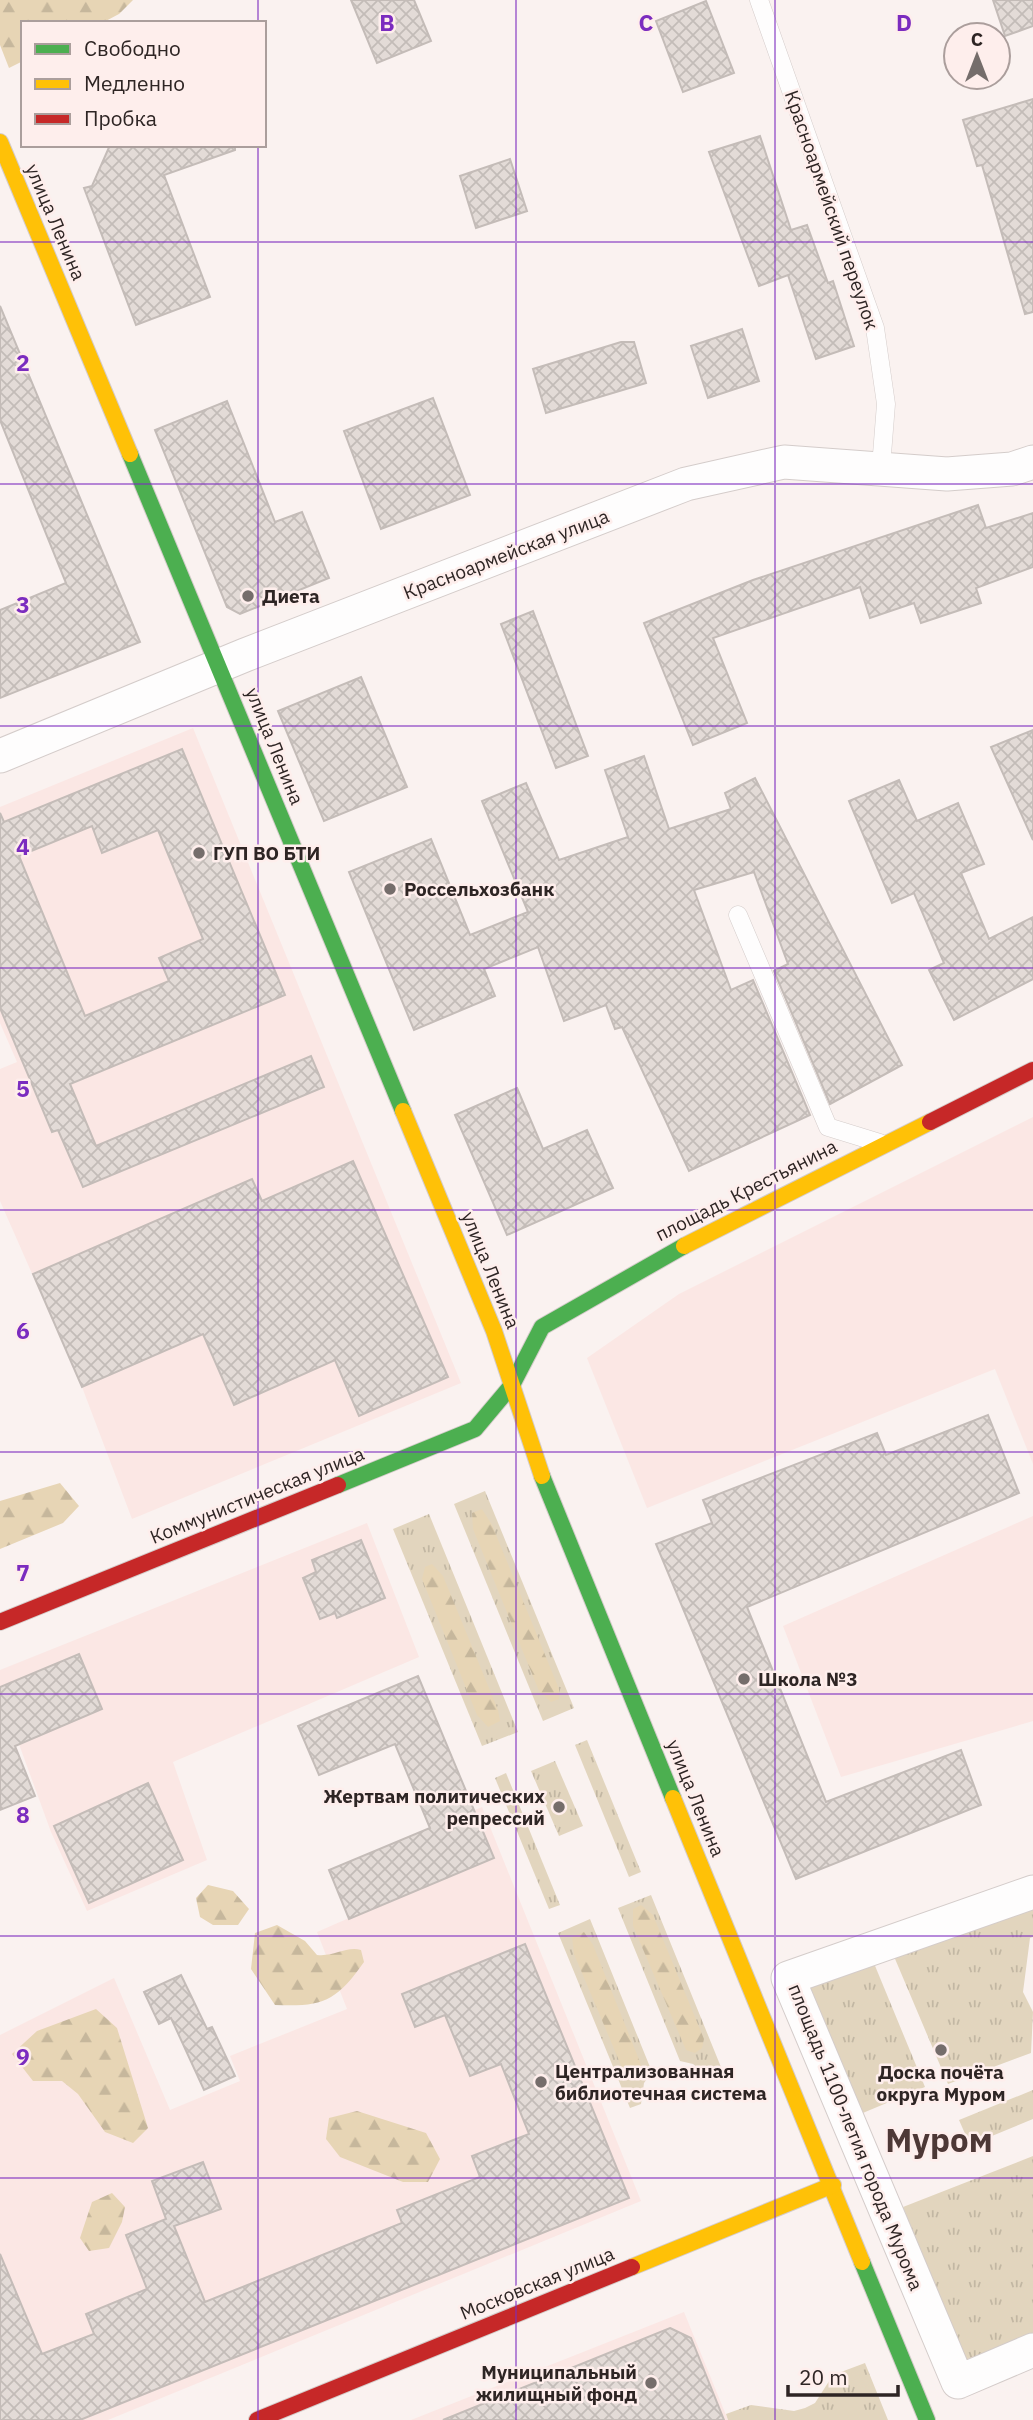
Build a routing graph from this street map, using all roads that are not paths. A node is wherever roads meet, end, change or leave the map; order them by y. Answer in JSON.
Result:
{"nodes":[{"id":1,"x":759,"y":0,"type":"edge"},
{"id":2,"x":0,"y":142,"type":"edge"},
{"id":3,"x":1033,"y":462,"type":"edge"},
{"id":4,"x":881,"y":467,"type":"junction"},
{"id":5,"x":219,"y":666,"type":"junction"},
{"id":6,"x":0,"y":756,"type":"edge"},
{"id":7,"x":738,"y":915,"type":"dead end"},
{"id":8,"x":1033,"y":1070,"type":"edge"},
{"id":9,"x":884,"y":1144,"type":"junction"},
{"id":10,"x":512,"y":1385,"type":"junction"},
{"id":11,"x":0,"y":1622,"type":"edge"},
{"id":12,"x":1033,"y":1892,"type":"edge"},
{"id":13,"x":833,"y":2185,"type":"junction"},
{"id":14,"x":1033,"y":2350,"type":"edge"},
{"id":15,"x":1033,"y":2364,"type":"edge"},
{"id":16,"x":973,"y":2373,"type":"junction"},
{"id":17,"x":257,"y":2420,"type":"edge"},
{"id":18,"x":926,"y":2420,"type":"edge"}],
"edges":[{"from":1,"to":4,"type":"lane","name":"Красноармейский переулок"},
{"from":2,"to":5,"type":"street","name":"улица Ленина"},
{"from":3,"to":4,"type":"street","name":"Красноармейская улица"},
{"from":4,"to":5,"type":"street","name":"Красноармейская улица"},
{"from":5,"to":6,"type":"street","name":"Красноармейская улица"},
{"from":5,"to":10,"type":"street","name":"улица Ленина"},
{"from":7,"to":9,"type":"lane"},
{"from":8,"to":9,"type":"street","name":"площадь Крестьянина"},
{"from":9,"to":10,"type":"street","name":"площадь Крестьянина"},
{"from":10,"to":11,"type":"street","name":"Коммунистическая улица"},
{"from":10,"to":13,"type":"street","name":"улица Ленина"},
{"from":12,"to":16,"type":"street","name":"площадь 1100-летия города Мурома"},
{"from":13,"to":17,"type":"street","name":"Московская улица"},
{"from":13,"to":18,"type":"street","name":"улица Ленина"},
{"from":14,"to":16,"type":"street","name":"площадь 1100-летия города Мурома"},
{"from":15,"to":16,"type":"street"}]}
